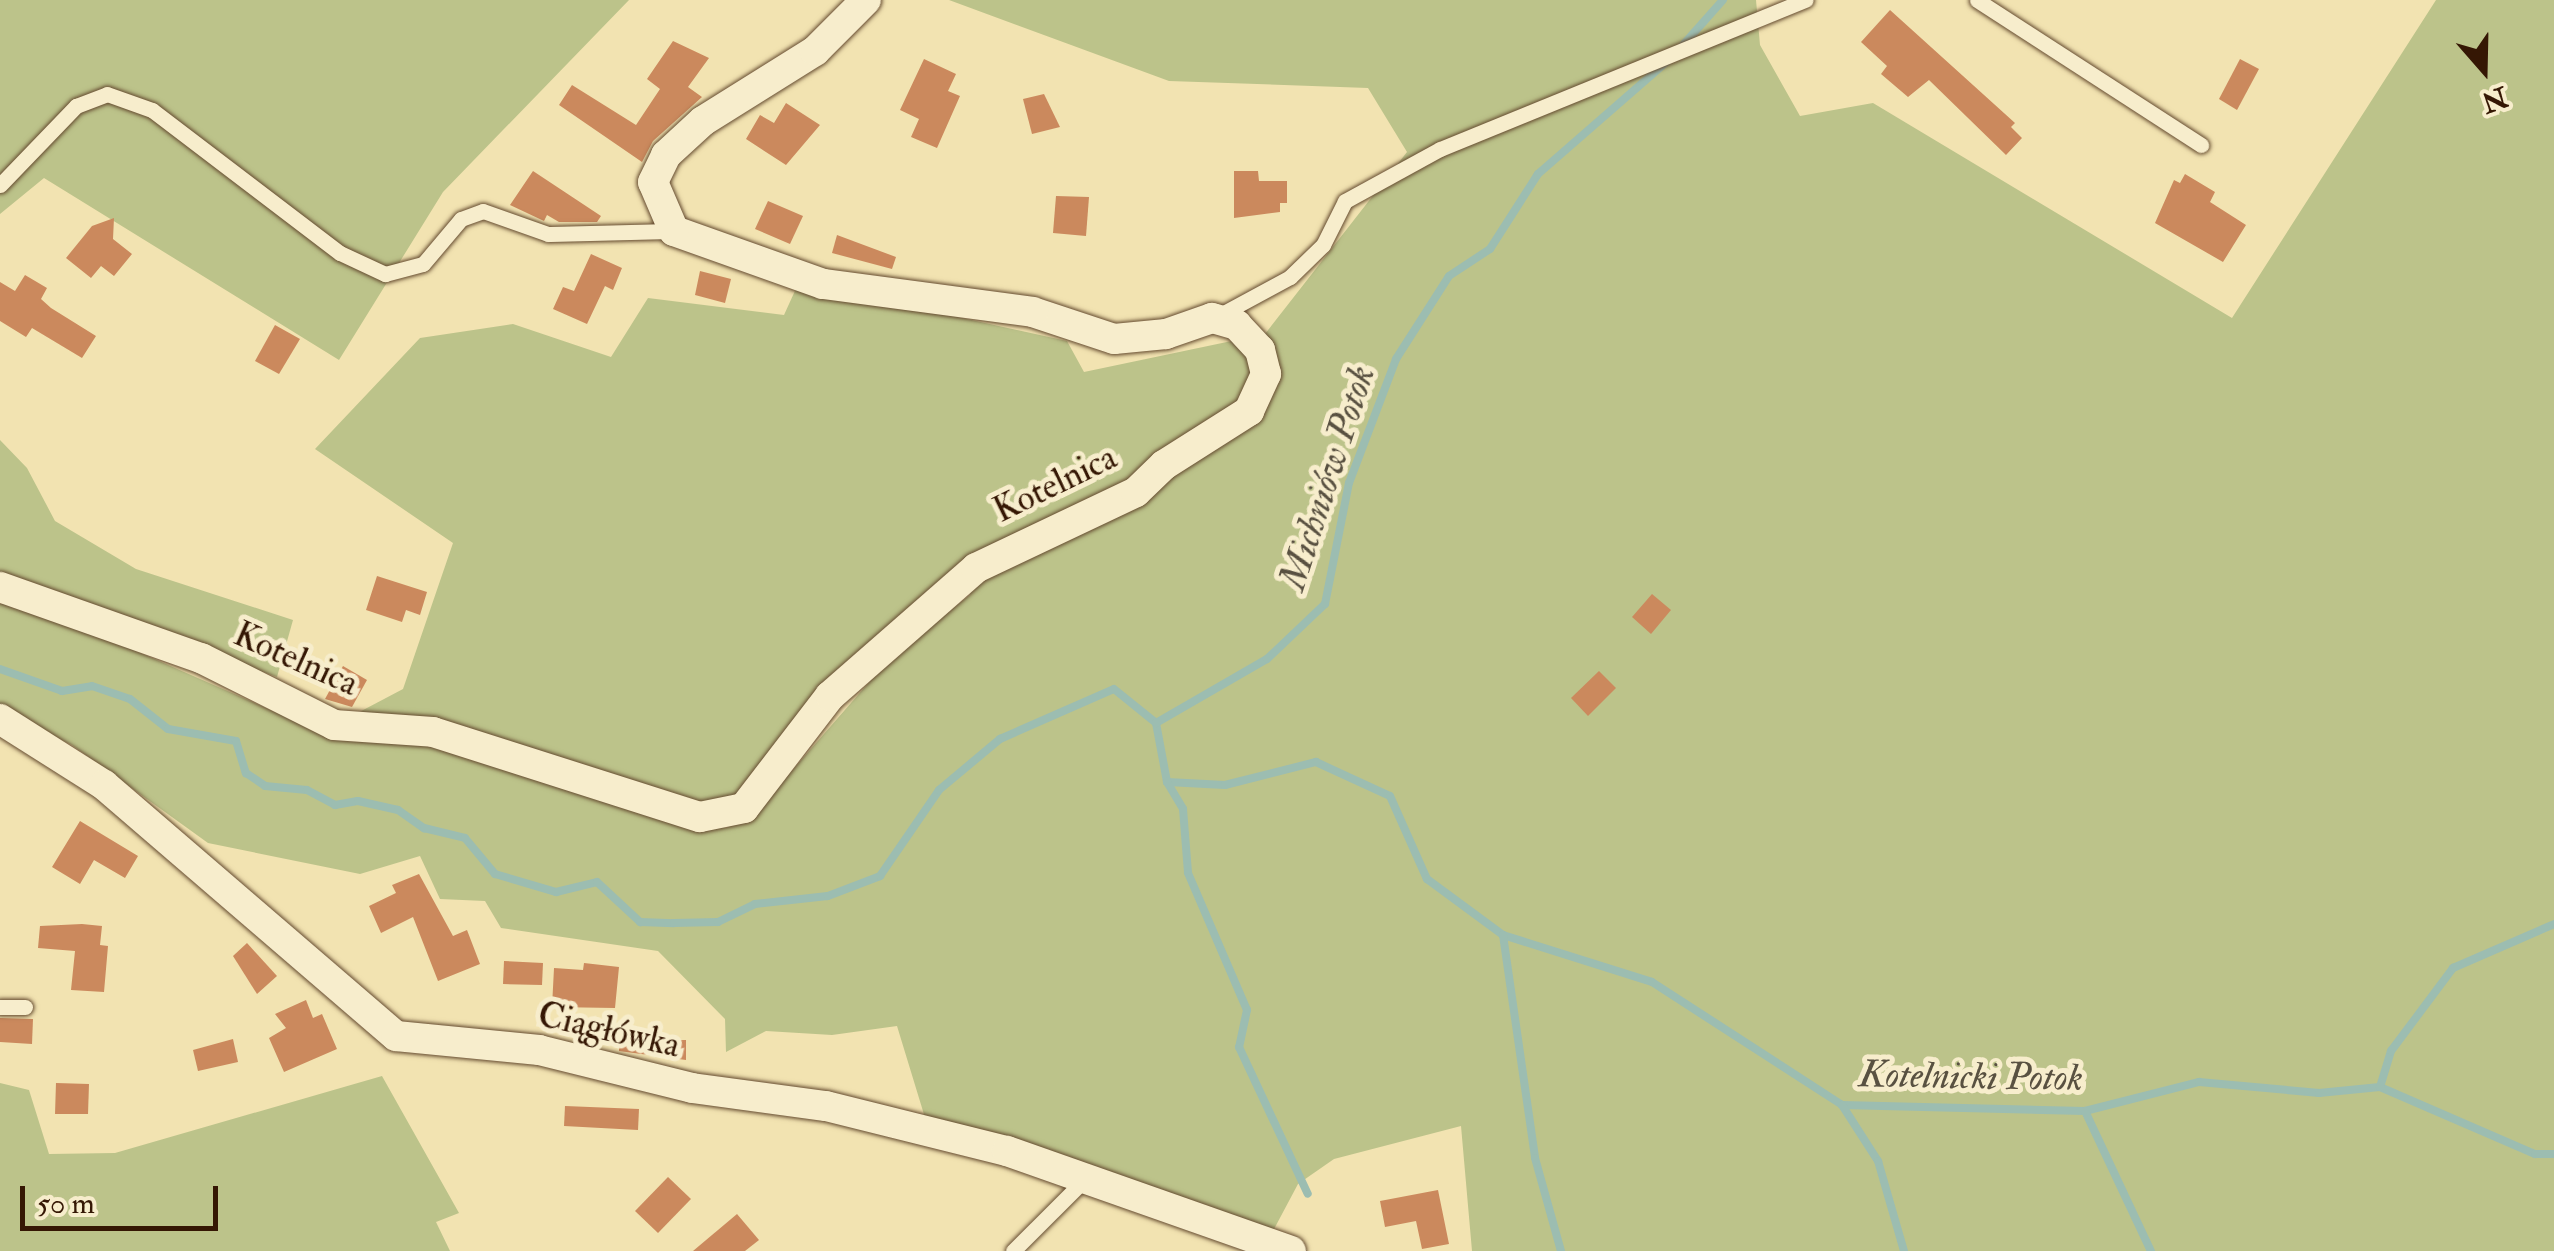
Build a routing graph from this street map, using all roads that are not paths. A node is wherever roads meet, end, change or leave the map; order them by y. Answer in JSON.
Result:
{"nodes":[{"id":1,"x":866,"y":0,"type":"edge"},
{"id":2,"x":1806,"y":0,"type":"edge"},
{"id":3,"x":1977,"y":0,"type":"edge"},
{"id":4,"x":2200,"y":145,"type":"dead end"},
{"id":5,"x":0,"y":185,"type":"edge"},
{"id":6,"x":674,"y":231,"type":"junction"},
{"id":7,"x":1212,"y":318,"type":"junction"},
{"id":8,"x":0,"y":587,"type":"edge"},
{"id":9,"x":0,"y":719,"type":"edge"},
{"id":10,"x":0,"y":1007,"type":"edge"},
{"id":11,"x":25,"y":1008,"type":"dead end"},
{"id":12,"x":1084,"y":1180,"type":"junction"},
{"id":13,"x":1013,"y":1251,"type":"edge"},
{"id":14,"x":1291,"y":1251,"type":"edge"}],
"edges":[{"from":1,"to":6,"type":"street"},
{"from":2,"to":7,"type":"lane"},
{"from":3,"to":4,"type":"lane"},
{"from":5,"to":6,"type":"lane"},
{"from":6,"to":7,"type":"street"},
{"from":7,"to":8,"type":"street","name":"Kotelnica"},
{"from":9,"to":12,"type":"street","name":"Ciągłówka"},
{"from":10,"to":11,"type":"lane"},
{"from":12,"to":13,"type":"lane"},
{"from":12,"to":14,"type":"street","name":"Ciągłówka"}]}
